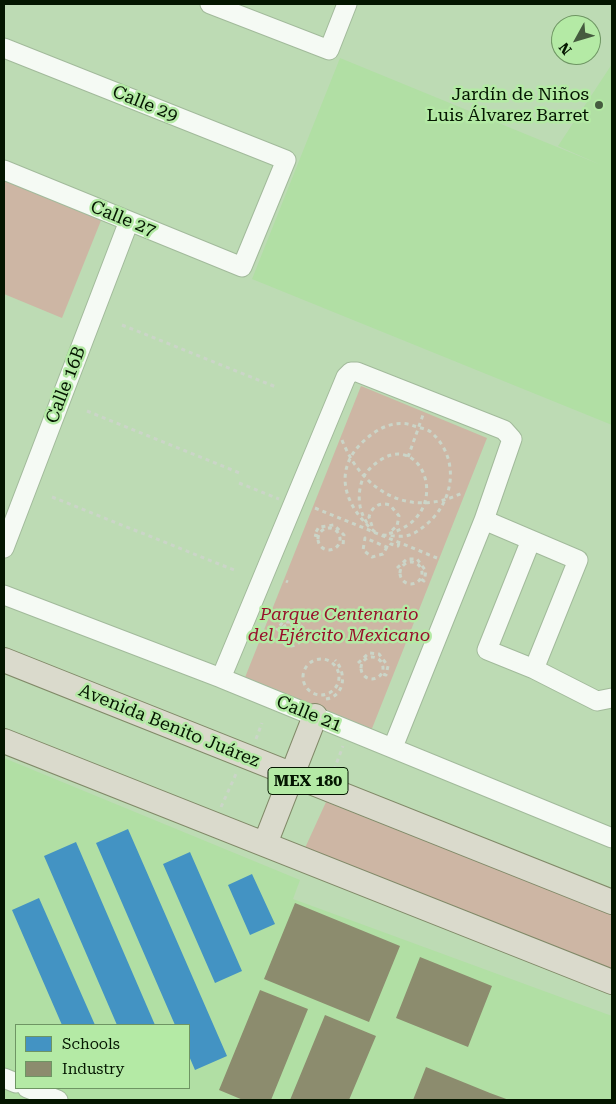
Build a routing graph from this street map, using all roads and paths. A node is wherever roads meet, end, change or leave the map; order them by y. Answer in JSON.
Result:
{"nodes":[{"id":1,"x":210,"y":4,"type":"edge"},
{"id":2,"x":347,"y":4,"type":"edge"},
{"id":3,"x":4,"y":48,"type":"edge"},
{"id":4,"x":4,"y":170,"type":"edge"},
{"id":5,"x":129,"y":221,"type":"junction"},
{"id":6,"x":242,"y":267,"type":"joint"},
{"id":7,"x":122,"y":325,"type":"dead end"},
{"id":8,"x":276,"y":387,"type":"dead end"},
{"id":9,"x":87,"y":411,"type":"dead end"},
{"id":10,"x":424,"y":414,"type":"dead end"},
{"id":11,"x":419,"y":427,"type":"junction"},
{"id":12,"x":342,"y":440,"type":"dead end"},
{"id":13,"x":408,"y":457,"type":"junction"},
{"id":14,"x":350,"y":460,"type":"junction"},
{"id":15,"x":242,"y":474,"type":"dead end"},
{"id":16,"x":364,"y":478,"type":"junction"},
{"id":17,"x":239,"y":483,"type":"dead end"},
{"id":18,"x":462,"y":494,"type":"dead end"},
{"id":19,"x":52,"y":497,"type":"dead end"},
{"id":20,"x":279,"y":499,"type":"dead end"},
{"id":21,"x":446,"y":500,"type":"junction"},
{"id":22,"x":425,"y":503,"type":"junction"},
{"id":23,"x":315,"y":508,"type":"dead end"},
{"id":24,"x":484,"y":520,"type":"junction"},
{"id":25,"x":373,"y":529,"type":"junction"},
{"id":26,"x":386,"y":534,"type":"junction"},
{"id":27,"x":318,"y":536,"type":"junction"},
{"id":28,"x":532,"y":540,"type":"junction"},
{"id":29,"x":399,"y":543,"type":"junction"},
{"id":30,"x":343,"y":545,"type":"dead end"},
{"id":31,"x":387,"y":547,"type":"junction"},
{"id":32,"x":4,"y":548,"type":"edge"},
{"id":33,"x":437,"y":558,"type":"dead end"},
{"id":34,"x":397,"y":568,"type":"dead end"},
{"id":35,"x":234,"y":570,"type":"dead end"},
{"id":36,"x":421,"y":579,"type":"junction"},
{"id":37,"x":4,"y":595,"type":"edge"},
{"id":38,"x":280,"y":631,"type":"junction"},
{"id":39,"x":304,"y":643,"type":"dead end"},
{"id":40,"x":4,"y":660,"type":"edge"},
{"id":41,"x":336,"y":660,"type":"dead end"},
{"id":42,"x":358,"y":663,"type":"dead end"},
{"id":43,"x":534,"y":669,"type":"junction"},
{"id":44,"x":304,"y":670,"type":"joint"},
{"id":45,"x":382,"y":674,"type":"junction"},
{"id":46,"x":221,"y":678,"type":"junction"},
{"id":47,"x":612,"y":698,"type":"edge"},
{"id":48,"x":321,"y":708,"type":"junction"},
{"id":49,"x":262,"y":723,"type":"dead end"},
{"id":50,"x":346,"y":740,"type":"dead end"},
{"id":51,"x":4,"y":741,"type":"edge"},
{"id":52,"x":255,"y":742,"type":"dead end"},
{"id":53,"x":393,"y":747,"type":"junction"},
{"id":54,"x":238,"y":769,"type":"dead end"},
{"id":55,"x":332,"y":773,"type":"dead end"},
{"id":56,"x":293,"y":775,"type":"junction"},
{"id":57,"x":219,"y":811,"type":"dead end"},
{"id":58,"x":612,"y":838,"type":"edge"},
{"id":59,"x":265,"y":844,"type":"junction"},
{"id":60,"x":612,"y":902,"type":"edge"},
{"id":61,"x":612,"y":982,"type":"edge"},
{"id":62,"x":30,"y":1089,"type":"edge"},
{"id":63,"x":58,"y":1100,"type":"edge"}],
"edges":[{"from":1,"to":2,"type":"street"},
{"from":3,"to":6,"type":"street","name":"Calle 29"},
{"from":4,"to":5,"type":"street","name":"Calle 27"},
{"from":5,"to":6,"type":"street","name":"Calle 27"},
{"from":5,"to":32,"type":"street","name":"Calle 16B"},
{"from":7,"to":8,"type":"path"},
{"from":9,"to":15,"type":"path"},
{"from":10,"to":11,"type":"path"},
{"from":11,"to":13,"type":"path"},
{"from":11,"to":14,"type":"path"},
{"from":11,"to":21,"type":"path"},
{"from":12,"to":14,"type":"path"},
{"from":13,"to":16,"type":"path"},
{"from":13,"to":22,"type":"path"},
{"from":14,"to":16,"type":"path"},
{"from":14,"to":25,"type":"path"},
{"from":16,"to":22,"type":"path"},
{"from":16,"to":25,"type":"path"},
{"from":17,"to":20,"type":"path"},
{"from":18,"to":21,"type":"path"},
{"from":19,"to":35,"type":"path"},
{"from":21,"to":22,"type":"path"},
{"from":21,"to":26,"type":"path"},
{"from":22,"to":26,"type":"path"},
{"from":23,"to":29,"type":"path"},
{"from":24,"to":28,"type":"street"},
{"from":24,"to":46,"type":"street"},
{"from":24,"to":53,"type":"street"},
{"from":25,"to":26,"type":"path"},
{"from":27,"to":27,"type":"path"},
{"from":27,"to":30,"type":"path"},
{"from":28,"to":43,"type":"street"},
{"from":28,"to":43,"type":"street"},
{"from":29,"to":31,"type":"path"},
{"from":29,"to":33,"type":"path"},
{"from":31,"to":31,"type":"path"},
{"from":34,"to":36,"type":"path"},
{"from":36,"to":36,"type":"path"},
{"from":37,"to":46,"type":"street","name":"Calle 21"},
{"from":38,"to":38,"type":"path"},
{"from":38,"to":39,"type":"path"},
{"from":40,"to":56,"type":"main road","name":"Avenida Benito Juárez","number":"MEX 180"},
{"from":41,"to":48,"type":"path"},
{"from":42,"to":45,"type":"path"},
{"from":43,"to":47,"type":"street"},
{"from":44,"to":44,"type":"path"},
{"from":45,"to":45,"type":"path"},
{"from":46,"to":48,"type":"street","name":"Calle 21"},
{"from":48,"to":53,"type":"street","name":"Calle 21"},
{"from":48,"to":56,"type":"main road"},
{"from":49,"to":52,"type":"path"},
{"from":50,"to":55,"type":"path"},
{"from":51,"to":59,"type":"main road"},
{"from":53,"to":58,"type":"street","name":"Calle 21"},
{"from":54,"to":57,"type":"path"},
{"from":56,"to":59,"type":"main road"},
{"from":56,"to":60,"type":"main road","name":"Avenida Benito Juárez","number":"MEX 180"},
{"from":59,"to":61,"type":"main road"},
{"from":62,"to":63,"type":"street"}]}
